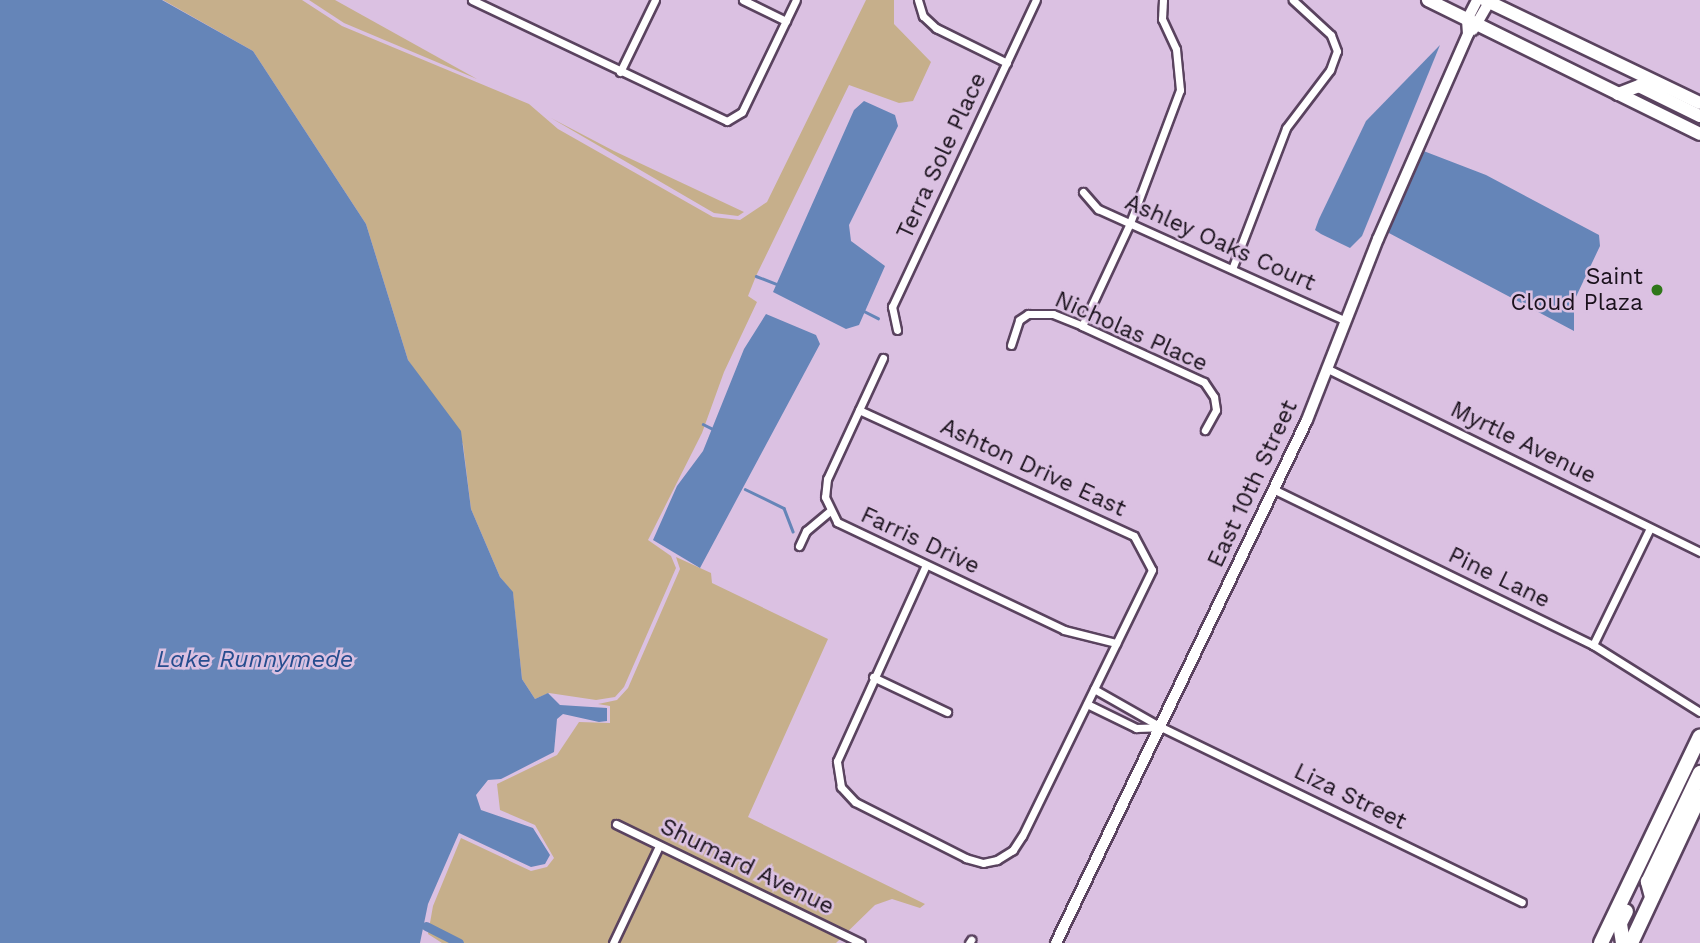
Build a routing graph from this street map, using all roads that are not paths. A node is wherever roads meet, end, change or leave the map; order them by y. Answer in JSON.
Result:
{"nodes":[{"id":1,"x":472,"y":0,"type":"edge"},
{"id":2,"x":655,"y":0,"type":"edge"},
{"id":3,"x":743,"y":0,"type":"edge"},
{"id":4,"x":796,"y":0,"type":"edge"},
{"id":5,"x":918,"y":0,"type":"edge"},
{"id":6,"x":1036,"y":0,"type":"edge"},
{"id":7,"x":1163,"y":0,"type":"edge"},
{"id":8,"x":1293,"y":0,"type":"edge"},
{"id":9,"x":1428,"y":0,"type":"edge"},
{"id":10,"x":1486,"y":1,"type":"edge"},
{"id":11,"x":786,"y":21,"type":"junction"},
{"id":12,"x":1471,"y":27,"type":"junction"},
{"id":13,"x":1007,"y":63,"type":"junction"},
{"id":14,"x":620,"y":72,"type":"junction"},
{"id":15,"x":1618,"y":94,"type":"junction"},
{"id":16,"x":1700,"y":103,"type":"edge"},
{"id":17,"x":1700,"y":116,"type":"edge"},
{"id":18,"x":1700,"y":134,"type":"edge"},
{"id":19,"x":1083,"y":192,"type":"dead end"},
{"id":20,"x":1130,"y":223,"type":"junction"},
{"id":21,"x":1232,"y":269,"type":"junction"},
{"id":22,"x":1346,"y":321,"type":"junction"},
{"id":23,"x":1082,"y":326,"type":"junction"},
{"id":24,"x":897,"y":330,"type":"dead end"},
{"id":25,"x":1012,"y":345,"type":"dead end"},
{"id":26,"x":883,"y":358,"type":"dead end"},
{"id":27,"x":1328,"y":369,"type":"junction"},
{"id":28,"x":859,"y":410,"type":"junction"},
{"id":29,"x":1205,"y":430,"type":"dead end"},
{"id":30,"x":1275,"y":490,"type":"junction"},
{"id":31,"x":829,"y":512,"type":"junction"},
{"id":32,"x":1650,"y":528,"type":"junction"},
{"id":33,"x":799,"y":545,"type":"dead end"},
{"id":34,"x":1700,"y":552,"type":"edge"},
{"id":35,"x":926,"y":565,"type":"junction"},
{"id":36,"x":1116,"y":643,"type":"junction"},
{"id":37,"x":1593,"y":645,"type":"junction"},
{"id":38,"x":873,"y":677,"type":"junction"},
{"id":39,"x":1094,"y":689,"type":"junction"},
{"id":40,"x":1087,"y":704,"type":"junction"},
{"id":41,"x":947,"y":712,"type":"dead end"},
{"id":42,"x":1700,"y":712,"type":"edge"},
{"id":43,"x":1161,"y":727,"type":"junction"},
{"id":44,"x":1700,"y":736,"type":"edge"},
{"id":45,"x":1690,"y":757,"type":"junction"},
{"id":46,"x":1700,"y":773,"type":"edge"},
{"id":47,"x":1700,"y":796,"type":"edge"},
{"id":48,"x":615,"y":824,"type":"dead end"},
{"id":49,"x":659,"y":846,"type":"junction"},
{"id":50,"x":1652,"y":897,"type":"junction"},
{"id":51,"x":1522,"y":902,"type":"dead end"},
{"id":52,"x":613,"y":943,"type":"edge"},
{"id":53,"x":862,"y":943,"type":"edge"},
{"id":54,"x":1056,"y":943,"type":"edge"},
{"id":55,"x":1601,"y":943,"type":"edge"},
{"id":56,"x":1623,"y":943,"type":"edge"},
{"id":57,"x":1631,"y":943,"type":"edge"}],
"edges":[{"from":1,"to":14,"type":"street"},
{"from":2,"to":14,"type":"street"},
{"from":3,"to":11,"type":"street"},
{"from":4,"to":11,"type":"street"},
{"from":5,"to":13,"type":"street"},
{"from":6,"to":13,"type":"street","name":"Terra Sole Place"},
{"from":7,"to":20,"type":"street"},
{"from":8,"to":21,"type":"street"},
{"from":9,"to":12,"type":"main road"},
{"from":10,"to":12,"type":"street","name":"East 10th Street"},
{"from":10,"to":16,"type":"main road"},
{"from":11,"to":14,"type":"street"},
{"from":12,"to":15,"type":"main road"},
{"from":12,"to":22,"type":"street","name":"East 10th Street"},
{"from":13,"to":24,"type":"street","name":"Terra Sole Place"},
{"from":15,"to":17,"type":"main road"},
{"from":15,"to":18,"type":"main road"},
{"from":19,"to":20,"type":"street","name":"Ashley Oaks Court"},
{"from":20,"to":21,"type":"street","name":"Ashley Oaks Court"},
{"from":20,"to":23,"type":"street"},
{"from":21,"to":22,"type":"street","name":"Ashley Oaks Court"},
{"from":22,"to":27,"type":"street","name":"East 10th Street"},
{"from":23,"to":25,"type":"street","name":"Nicholas Place"},
{"from":23,"to":29,"type":"street","name":"Nicholas Place"},
{"from":26,"to":28,"type":"street","name":"Farris Drive"},
{"from":27,"to":30,"type":"street","name":"East 10th Street"},
{"from":27,"to":32,"type":"street","name":"Myrtle Avenue"},
{"from":28,"to":31,"type":"street","name":"Farris Drive"},
{"from":28,"to":36,"type":"street","name":"Ashton Drive East"},
{"from":30,"to":37,"type":"street","name":"Pine Lane"},
{"from":30,"to":43,"type":"street","name":"East 10th Street"},
{"from":31,"to":33,"type":"street"},
{"from":31,"to":35,"type":"street","name":"Farris Drive"},
{"from":32,"to":34,"type":"street","name":"Myrtle Avenue"},
{"from":32,"to":37,"type":"street"},
{"from":35,"to":36,"type":"street","name":"Farris Drive"},
{"from":35,"to":38,"type":"street","name":"Ashton Drive East"},
{"from":36,"to":39,"type":"street","name":"Ashton Drive East"},
{"from":37,"to":42,"type":"street","name":"Pine Lane"},
{"from":38,"to":40,"type":"street","name":"Ashton Drive East"},
{"from":38,"to":41,"type":"street"},
{"from":39,"to":40,"type":"street","name":"Ashton Drive East"},
{"from":39,"to":43,"type":"street","name":"Liza Street"},
{"from":40,"to":43,"type":"street"},
{"from":43,"to":51,"type":"street","name":"Liza Street"},
{"from":43,"to":54,"type":"street","name":"East 10th Street"},
{"from":44,"to":45,"type":"highway"},
{"from":45,"to":55,"type":"highway"},
{"from":45,"to":56,"type":"highway"},
{"from":46,"to":50,"type":"highway"},
{"from":47,"to":50,"type":"highway"},
{"from":48,"to":49,"type":"street","name":"Shumard Avenue"},
{"from":49,"to":52,"type":"street"},
{"from":49,"to":53,"type":"street","name":"Shumard Avenue"},
{"from":50,"to":57,"type":"highway"}]}
